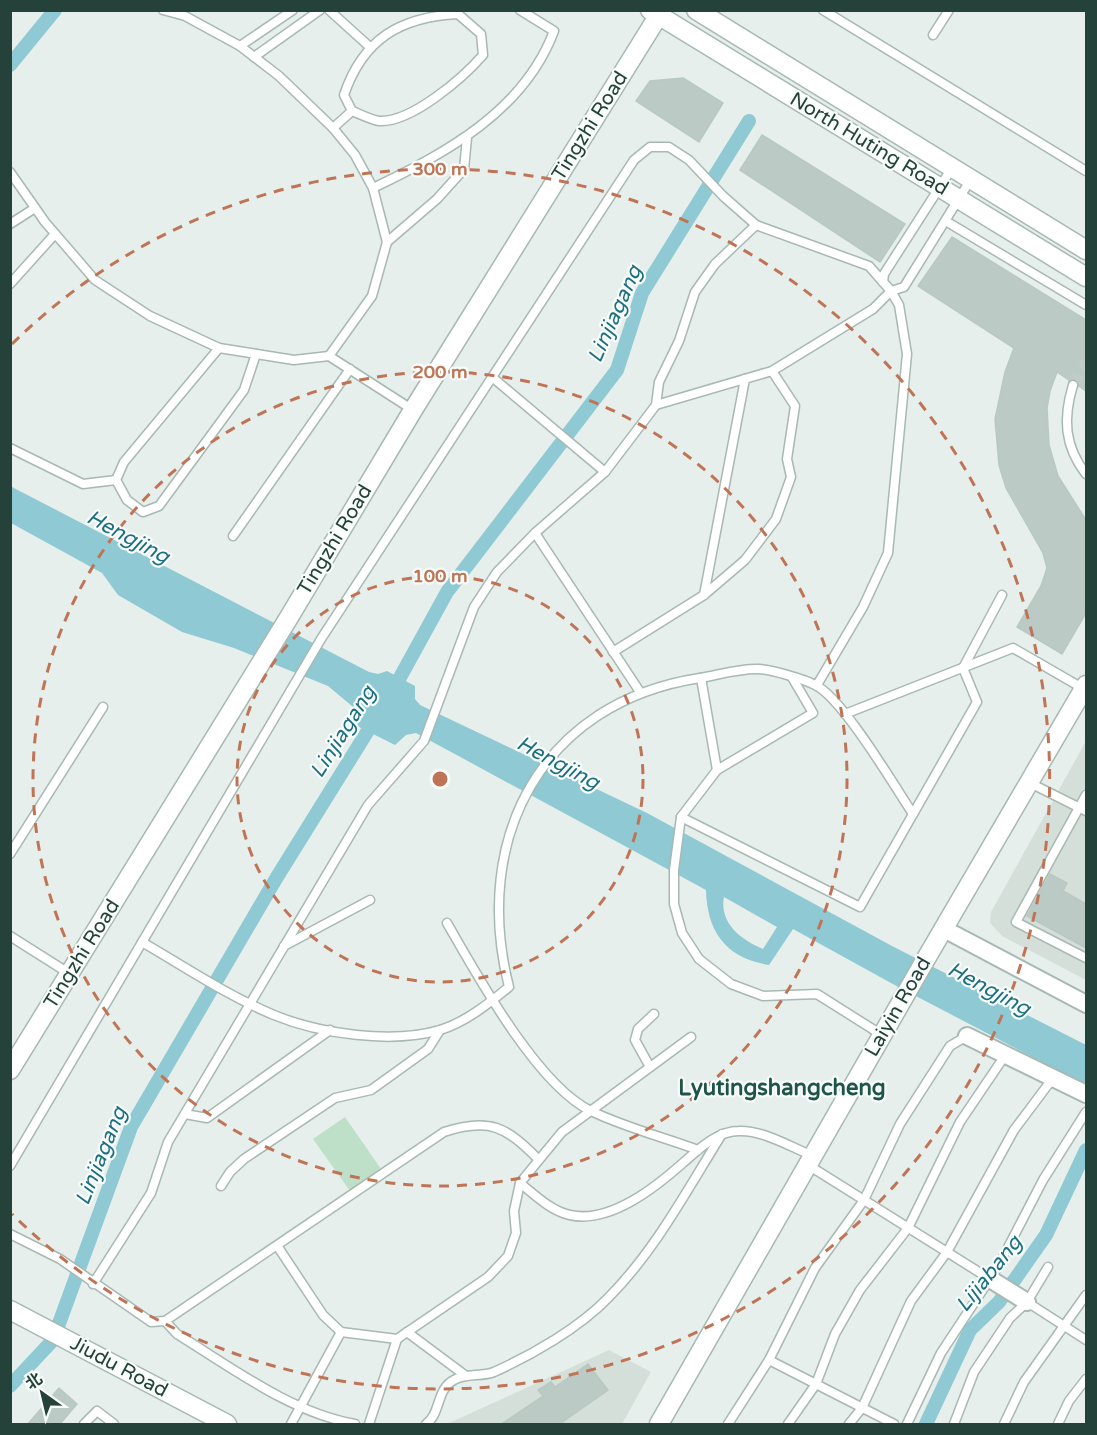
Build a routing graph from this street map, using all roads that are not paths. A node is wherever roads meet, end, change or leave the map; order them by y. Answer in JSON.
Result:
{"nodes":[{"id":1,"x":163,"y":10,"type":"edge"},
{"id":2,"x":293,"y":10,"type":"edge"},
{"id":3,"x":320,"y":10,"type":"edge"},
{"id":4,"x":329,"y":10,"type":"edge"},
{"id":5,"x":520,"y":10,"type":"edge"},
{"id":6,"x":696,"y":10,"type":"edge"},
{"id":7,"x":823,"y":10,"type":"edge"},
{"id":8,"x":949,"y":10,"type":"edge"},
{"id":9,"x":657,"y":12,"type":"edge"},
{"id":10,"x":933,"y":35,"type":"dead end"},
{"id":11,"x":240,"y":46,"type":"junction"},
{"id":12,"x":371,"y":48,"type":"junction"},
{"id":13,"x":254,"y":57,"type":"junction"},
{"id":14,"x":352,"y":111,"type":"junction"},
{"id":15,"x":333,"y":128,"type":"junction"},
{"id":16,"x":466,"y":138,"type":"junction"},
{"id":17,"x":952,"y":168,"type":"junction"},
{"id":18,"x":1086,"y":171,"type":"edge"},
{"id":19,"x":10,"y":172,"type":"edge"},
{"id":20,"x":971,"y":179,"type":"junction"},
{"id":21,"x":940,"y":187,"type":"junction"},
{"id":22,"x":373,"y":188,"type":"junction"},
{"id":23,"x":959,"y":199,"type":"junction"},
{"id":24,"x":35,"y":208,"type":"junction"},
{"id":25,"x":949,"y":223,"type":"dead end"},
{"id":26,"x":10,"y":224,"type":"edge"},
{"id":27,"x":756,"y":225,"type":"junction"},
{"id":28,"x":55,"y":234,"type":"junction"},
{"id":29,"x":387,"y":242,"type":"junction"},
{"id":30,"x":1086,"y":250,"type":"edge"},
{"id":31,"x":1086,"y":277,"type":"edge"},
{"id":32,"x":883,"y":282,"type":"junction"},
{"id":33,"x":10,"y":284,"type":"edge"},
{"id":34,"x":891,"y":291,"type":"junction"},
{"id":35,"x":1086,"y":305,"type":"edge"},
{"id":36,"x":219,"y":348,"type":"junction"},
{"id":37,"x":256,"y":354,"type":"junction"},
{"id":38,"x":329,"y":356,"type":"junction"},
{"id":39,"x":350,"y":369,"type":"junction"},
{"id":40,"x":772,"y":371,"type":"junction"},
{"id":41,"x":492,"y":377,"type":"junction"},
{"id":42,"x":745,"y":379,"type":"junction"},
{"id":43,"x":1073,"y":385,"type":"tunnel mouth"},
{"id":44,"x":656,"y":405,"type":"junction"},
{"id":45,"x":413,"y":410,"type":"junction"},
{"id":46,"x":10,"y":448,"type":"edge"},
{"id":47,"x":605,"y":472,"type":"junction"},
{"id":48,"x":1086,"y":474,"type":"edge"},
{"id":49,"x":116,"y":480,"type":"junction"},
{"id":50,"x":535,"y":533,"type":"junction"},
{"id":51,"x":233,"y":536,"type":"dead end"},
{"id":52,"x":1002,"y":595,"type":"dead end"},
{"id":53,"x":704,"y":596,"type":"junction"},
{"id":54,"x":613,"y":652,"type":"junction"},
{"id":55,"x":963,"y":668,"type":"junction"},
{"id":56,"x":701,"y":678,"type":"junction"},
{"id":57,"x":794,"y":679,"type":"junction"},
{"id":58,"x":817,"y":685,"type":"junction"},
{"id":59,"x":1085,"y":687,"type":"edge"},
{"id":60,"x":640,"y":692,"type":"junction"},
{"id":61,"x":103,"y":707,"type":"dead end"},
{"id":62,"x":845,"y":714,"type":"junction"},
{"id":63,"x":717,"y":770,"type":"junction"},
{"id":64,"x":1030,"y":783,"type":"junction"},
{"id":65,"x":1086,"y":795,"type":"edge"},
{"id":66,"x":1083,"y":809,"type":"edge"},
{"id":67,"x":913,"y":814,"type":"junction"},
{"id":68,"x":681,"y":817,"type":"junction"},
{"id":69,"x":10,"y":854,"type":"edge"},
{"id":70,"x":370,"y":900,"type":"dead end"},
{"id":71,"x":447,"y":923,"type":"dead end"},
{"id":72,"x":944,"y":930,"type":"junction"},
{"id":73,"x":10,"y":936,"type":"edge"},
{"id":74,"x":142,"y":942,"type":"junction"},
{"id":75,"x":284,"y":946,"type":"junction"},
{"id":76,"x":1086,"y":958,"type":"edge"},
{"id":77,"x":70,"y":974,"type":"junction"},
{"id":78,"x":492,"y":1001,"type":"junction"},
{"id":79,"x":250,"y":1004,"type":"junction"},
{"id":80,"x":1086,"y":1004,"type":"edge"},
{"id":81,"x":654,"y":1014,"type":"dead end"},
{"id":82,"x":330,"y":1030,"type":"junction"},
{"id":83,"x":440,"y":1030,"type":"junction"},
{"id":84,"x":691,"y":1036,"type":"dead end"},
{"id":85,"x":882,"y":1036,"type":"junction"},
{"id":86,"x":967,"y":1036,"type":"joint"},
{"id":87,"x":1006,"y":1054,"type":"junction"},
{"id":88,"x":650,"y":1066,"type":"junction"},
{"id":89,"x":10,"y":1070,"type":"edge"},
{"id":90,"x":1053,"y":1078,"type":"junction"},
{"id":91,"x":1086,"y":1094,"type":"edge"},
{"id":92,"x":591,"y":1111,"type":"junction"},
{"id":93,"x":1086,"y":1112,"type":"edge"},
{"id":94,"x":185,"y":1114,"type":"junction"},
{"id":95,"x":722,"y":1134,"type":"junction"},
{"id":96,"x":698,"y":1149,"type":"junction"},
{"id":97,"x":538,"y":1159,"type":"junction"},
{"id":98,"x":810,"y":1161,"type":"junction"},
{"id":99,"x":10,"y":1166,"type":"edge"},
{"id":100,"x":520,"y":1183,"type":"junction"},
{"id":101,"x":221,"y":1186,"type":"dead end"},
{"id":102,"x":864,"y":1200,"type":"junction"},
{"id":103,"x":908,"y":1228,"type":"junction"},
{"id":104,"x":10,"y":1234,"type":"edge"},
{"id":105,"x":278,"y":1247,"type":"junction"},
{"id":106,"x":947,"y":1252,"type":"junction"},
{"id":107,"x":1048,"y":1268,"type":"dead end"},
{"id":108,"x":990,"y":1279,"type":"junction"},
{"id":109,"x":93,"y":1284,"type":"junction"},
{"id":110,"x":1086,"y":1295,"type":"edge"},
{"id":111,"x":1027,"y":1302,"type":"junction"},
{"id":112,"x":10,"y":1310,"type":"edge"},
{"id":113,"x":165,"y":1321,"type":"junction"},
{"id":114,"x":1065,"y":1326,"type":"junction"},
{"id":115,"x":341,"y":1332,"type":"junction"},
{"id":116,"x":407,"y":1332,"type":"junction"},
{"id":117,"x":397,"y":1339,"type":"junction"},
{"id":118,"x":1086,"y":1340,"type":"edge"},
{"id":119,"x":769,"y":1360,"type":"junction"},
{"id":120,"x":466,"y":1376,"type":"junction"},
{"id":121,"x":1086,"y":1379,"type":"edge"},
{"id":122,"x":816,"y":1384,"type":"junction"},
{"id":123,"x":300,"y":1408,"type":"junction"},
{"id":124,"x":862,"y":1408,"type":"junction"},
{"id":125,"x":84,"y":1425,"type":"edge"},
{"id":126,"x":114,"y":1425,"type":"edge"},
{"id":127,"x":227,"y":1425,"type":"edge"},
{"id":128,"x":291,"y":1425,"type":"edge"},
{"id":129,"x":355,"y":1425,"type":"edge"},
{"id":130,"x":369,"y":1425,"type":"edge"},
{"id":131,"x":426,"y":1425,"type":"edge"},
{"id":132,"x":659,"y":1425,"type":"edge"},
{"id":133,"x":728,"y":1425,"type":"edge"},
{"id":134,"x":788,"y":1425,"type":"edge"},
{"id":135,"x":849,"y":1425,"type":"edge"},
{"id":136,"x":894,"y":1425,"type":"edge"},
{"id":137,"x":907,"y":1425,"type":"edge"},
{"id":138,"x":954,"y":1425,"type":"edge"},
{"id":139,"x":1004,"y":1425,"type":"edge"},
{"id":140,"x":1058,"y":1425,"type":"edge"}],
"edges":[{"from":1,"to":11,"type":"lane"},
{"from":2,"to":11,"type":"lane"},
{"from":3,"to":13,"type":"lane"},
{"from":4,"to":12,"type":"lane"},
{"from":5,"to":16,"type":"lane"},
{"from":6,"to":17,"type":"street","name":"North Huting Road"},
{"from":7,"to":18,"type":"lane"},
{"from":8,"to":10,"type":"lane"},
{"from":9,"to":21,"type":"street","name":"North Huting Road"},
{"from":9,"to":45,"type":"street","name":"Tingzhi Road"},
{"from":11,"to":13,"type":"lane"},
{"from":12,"to":14,"type":"lane"},
{"from":12,"to":14,"type":"lane"},
{"from":13,"to":15,"type":"lane"},
{"from":14,"to":15,"type":"lane"},
{"from":15,"to":22,"type":"lane"},
{"from":16,"to":22,"type":"lane"},
{"from":16,"to":29,"type":"lane"},
{"from":17,"to":20,"type":"street","name":"North Huting Road"},
{"from":17,"to":21,"type":"lane"},
{"from":19,"to":24,"type":"lane"},
{"from":20,"to":23,"type":"lane"},
{"from":20,"to":30,"type":"street","name":"North Huting Road"},
{"from":21,"to":23,"type":"street","name":"North Huting Road"},
{"from":21,"to":32,"type":"lane"},
{"from":22,"to":29,"type":"lane"},
{"from":23,"to":31,"type":"street","name":"North Huting Road"},
{"from":23,"to":34,"type":"lane"},
{"from":24,"to":26,"type":"lane"},
{"from":24,"to":28,"type":"lane"},
{"from":25,"to":35,"type":"lane"},
{"from":27,"to":32,"type":"lane"},
{"from":27,"to":41,"type":"lane"},
{"from":27,"to":44,"type":"lane"},
{"from":28,"to":33,"type":"lane"},
{"from":28,"to":36,"type":"lane"},
{"from":29,"to":38,"type":"lane"},
{"from":32,"to":34,"type":"lane"},
{"from":34,"to":40,"type":"lane"},
{"from":34,"to":58,"type":"lane"},
{"from":36,"to":37,"type":"lane"},
{"from":36,"to":49,"type":"lane"},
{"from":37,"to":38,"type":"lane"},
{"from":37,"to":49,"type":"lane"},
{"from":38,"to":39,"type":"lane"},
{"from":39,"to":45,"type":"lane"},
{"from":39,"to":51,"type":"lane"},
{"from":40,"to":42,"type":"lane"},
{"from":40,"to":53,"type":"lane"},
{"from":41,"to":47,"type":"lane"},
{"from":41,"to":74,"type":"lane"},
{"from":42,"to":44,"type":"lane"},
{"from":42,"to":53,"type":"lane"},
{"from":43,"to":48,"type":"lane"},
{"from":44,"to":47,"type":"lane"},
{"from":45,"to":77,"type":"street","name":"Tingzhi Road"},
{"from":46,"to":49,"type":"lane"},
{"from":47,"to":50,"type":"lane"},
{"from":50,"to":54,"type":"lane"},
{"from":50,"to":75,"type":"lane"},
{"from":52,"to":55,"type":"lane"},
{"from":53,"to":54,"type":"lane"},
{"from":54,"to":60,"type":"lane"},
{"from":55,"to":59,"type":"lane"},
{"from":55,"to":62,"type":"lane"},
{"from":55,"to":67,"type":"lane"},
{"from":56,"to":57,"type":"lane"},
{"from":56,"to":60,"type":"lane"},
{"from":56,"to":63,"type":"lane"},
{"from":57,"to":58,"type":"lane"},
{"from":57,"to":63,"type":"lane"},
{"from":58,"to":62,"type":"lane"},
{"from":59,"to":64,"type":"street","name":"Laiyin Road"},
{"from":60,"to":78,"type":"lane"},
{"from":61,"to":69,"type":"lane"},
{"from":62,"to":67,"type":"lane"},
{"from":63,"to":68,"type":"lane"},
{"from":64,"to":66,"type":"lane"},
{"from":64,"to":72,"type":"street","name":"Laiyin Road"},
{"from":65,"to":66,"type":"lane"},
{"from":66,"to":76,"type":"lane"},
{"from":67,"to":68,"type":"lane"},
{"from":68,"to":85,"type":"lane"},
{"from":70,"to":75,"type":"lane"},
{"from":71,"to":78,"type":"lane"},
{"from":72,"to":80,"type":"street"},
{"from":72,"to":85,"type":"street","name":"Laiyin Road"},
{"from":73,"to":77,"type":"lane"},
{"from":74,"to":79,"type":"lane"},
{"from":74,"to":99,"type":"lane"},
{"from":75,"to":79,"type":"lane"},
{"from":77,"to":89,"type":"street","name":"Tingzhi Road"},
{"from":78,"to":83,"type":"lane"},
{"from":78,"to":92,"type":"lane"},
{"from":79,"to":82,"type":"lane"},
{"from":79,"to":94,"type":"lane"},
{"from":81,"to":88,"type":"lane"},
{"from":82,"to":83,"type":"lane"},
{"from":82,"to":94,"type":"lane"},
{"from":83,"to":101,"type":"lane"},
{"from":84,"to":88,"type":"lane"},
{"from":85,"to":98,"type":"street","name":"Laiyin Road"},
{"from":86,"to":87,"type":"street"},
{"from":86,"to":102,"type":"lane"},
{"from":87,"to":90,"type":"street"},
{"from":87,"to":103,"type":"lane"},
{"from":88,"to":92,"type":"lane"},
{"from":90,"to":91,"type":"street"},
{"from":90,"to":106,"type":"lane"},
{"from":92,"to":96,"type":"lane"},
{"from":92,"to":97,"type":"lane"},
{"from":93,"to":108,"type":"lane"},
{"from":94,"to":109,"type":"lane"},
{"from":95,"to":96,"type":"lane"},
{"from":95,"to":98,"type":"lane"},
{"from":95,"to":120,"type":"lane"},
{"from":96,"to":100,"type":"lane"},
{"from":97,"to":100,"type":"lane"},
{"from":97,"to":105,"type":"lane"},
{"from":98,"to":102,"type":"lane"},
{"from":98,"to":132,"type":"street","name":"Laiyin Road"},
{"from":100,"to":116,"type":"lane"},
{"from":102,"to":103,"type":"lane"},
{"from":102,"to":119,"type":"lane"},
{"from":103,"to":106,"type":"lane"},
{"from":103,"to":122,"type":"lane"},
{"from":104,"to":109,"type":"lane"},
{"from":105,"to":113,"type":"lane"},
{"from":105,"to":115,"type":"lane"},
{"from":106,"to":108,"type":"lane"},
{"from":106,"to":124,"type":"lane"},
{"from":107,"to":111,"type":"lane"},
{"from":108,"to":111,"type":"street"},
{"from":108,"to":137,"type":"lane"},
{"from":109,"to":113,"type":"lane"},
{"from":110,"to":114,"type":"lane"},
{"from":111,"to":114,"type":"lane"},
{"from":111,"to":138,"type":"lane"},
{"from":112,"to":127,"type":"street","name":"Jiudu Road"},
{"from":113,"to":123,"type":"lane"},
{"from":114,"to":118,"type":"lane"},
{"from":114,"to":139,"type":"lane"},
{"from":115,"to":117,"type":"lane"},
{"from":115,"to":123,"type":"lane"},
{"from":116,"to":117,"type":"lane"},
{"from":116,"to":120,"type":"lane"},
{"from":117,"to":130,"type":"lane"},
{"from":119,"to":122,"type":"lane"},
{"from":119,"to":133,"type":"lane"},
{"from":120,"to":131,"type":"lane"},
{"from":121,"to":140,"type":"lane"},
{"from":122,"to":124,"type":"lane"},
{"from":122,"to":134,"type":"lane"},
{"from":123,"to":128,"type":"lane"},
{"from":123,"to":129,"type":"lane"},
{"from":124,"to":135,"type":"lane"},
{"from":124,"to":136,"type":"lane"},
{"from":125,"to":126,"type":"lane"}]}
